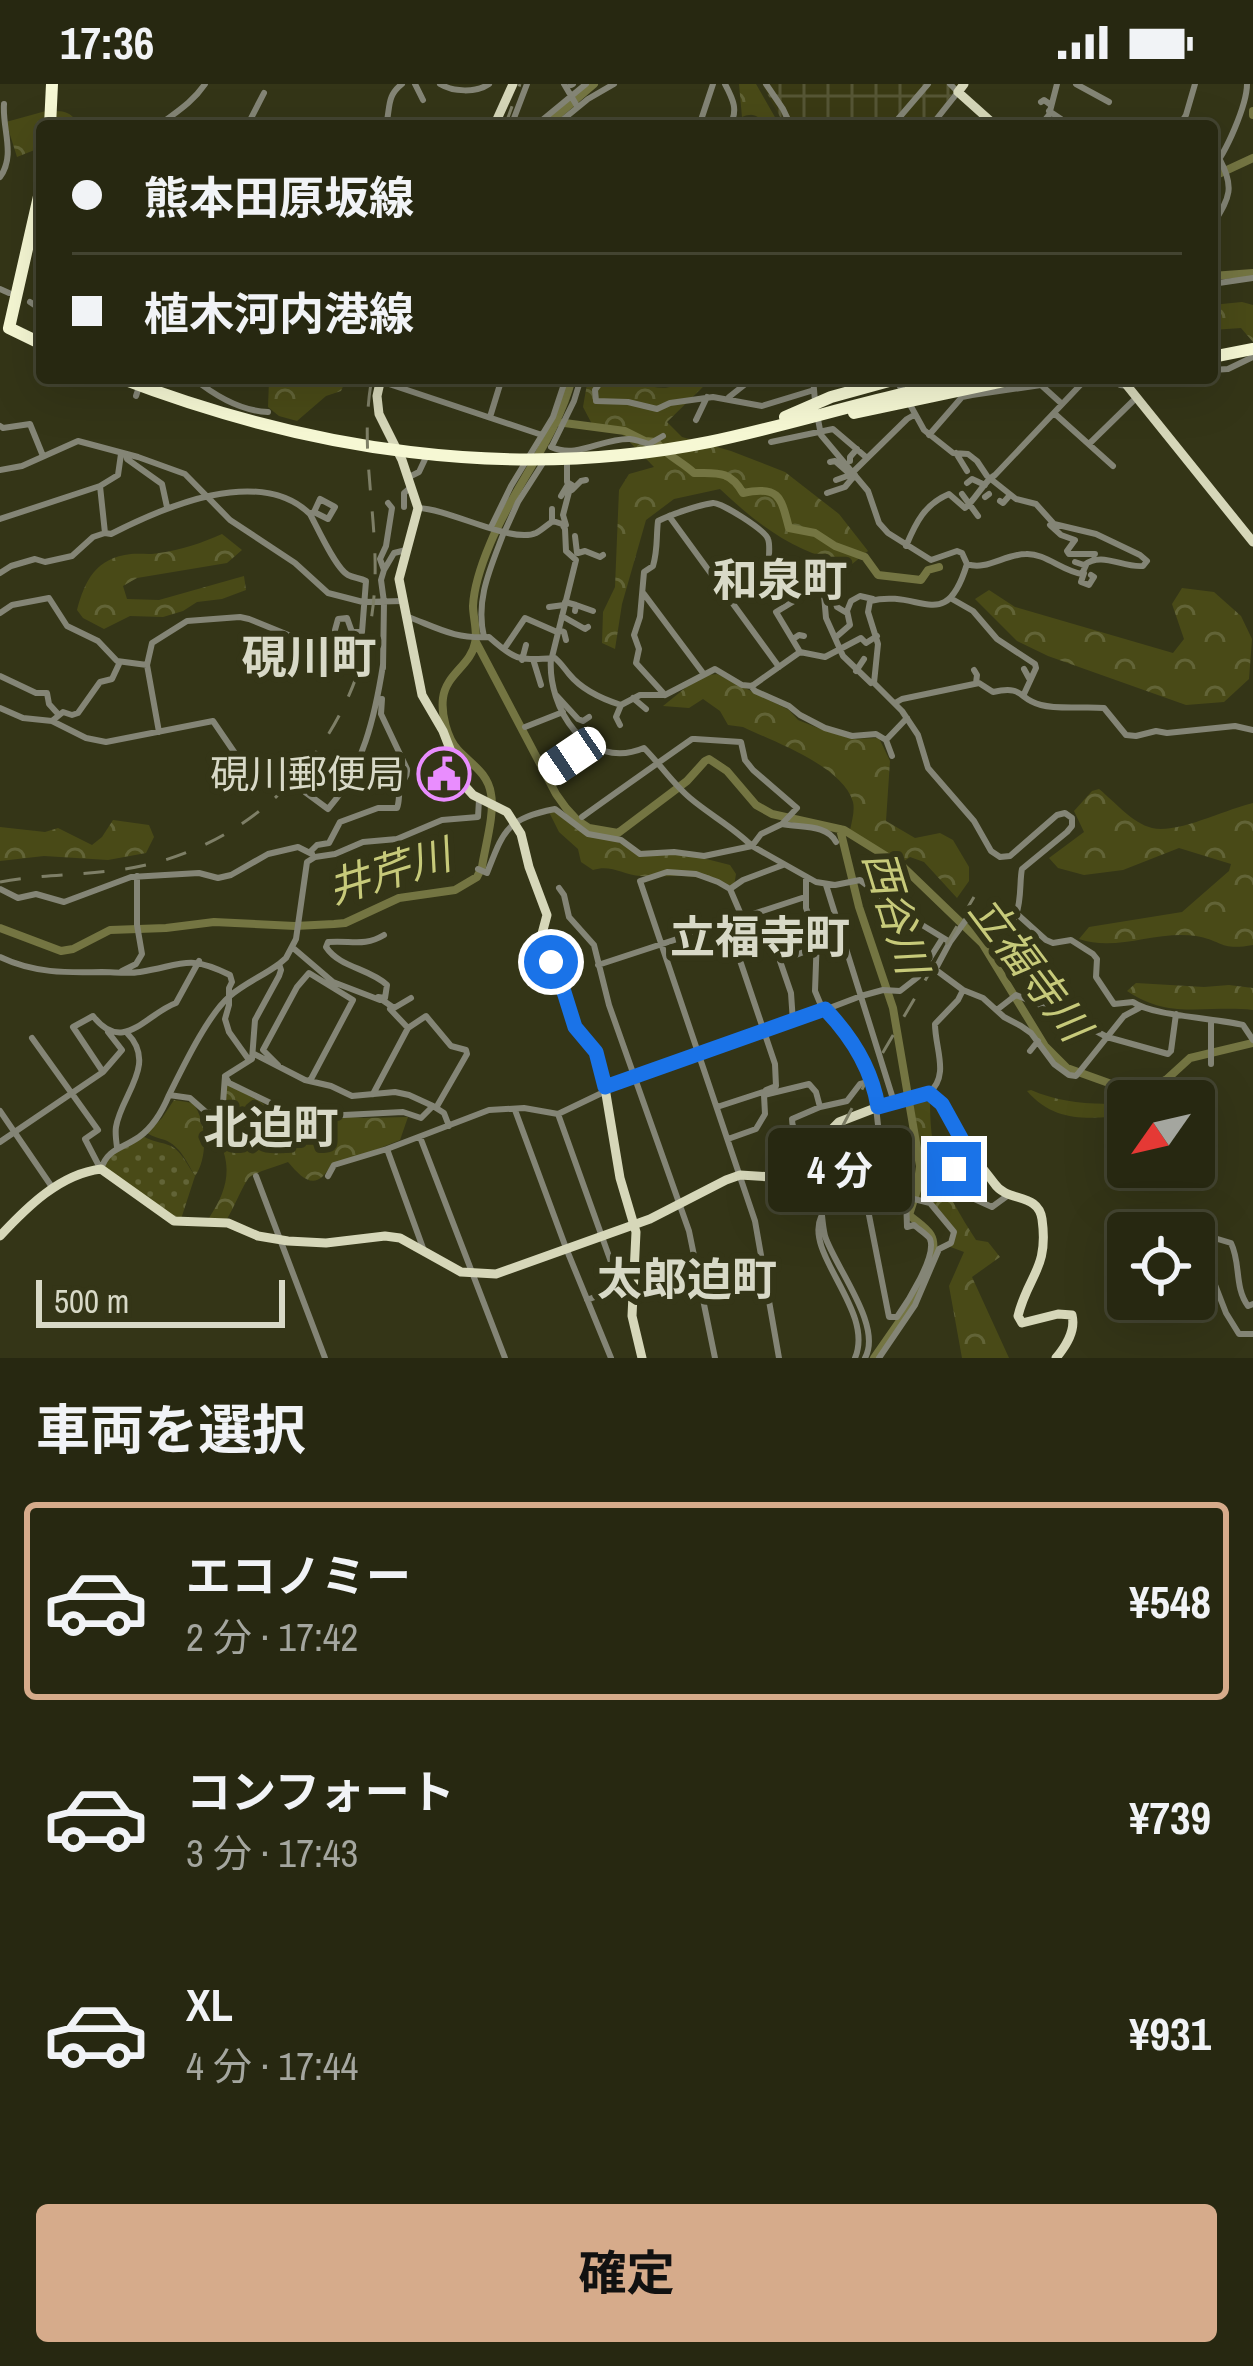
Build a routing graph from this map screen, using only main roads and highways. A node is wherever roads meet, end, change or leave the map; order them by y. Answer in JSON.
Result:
{"nodes":[{"id":1,"x":52,"y":84,"type":"edge"},
{"id":2,"x":513,"y":84,"type":"edge"},
{"id":3,"x":957,"y":86,"type":"edge"},
{"id":4,"x":50,"y":120,"type":"edge"},
{"id":5,"x":497,"y":120,"type":"edge"},
{"id":6,"x":995,"y":120,"type":"edge"},
{"id":7,"x":36,"y":206,"type":"edge"},
{"id":8,"x":4,"y":326,"type":"edge"},
{"id":9,"x":36,"y":341,"type":"edge"},
{"id":10,"x":1253,"y":354,"type":"edge"},
{"id":11,"x":1218,"y":357,"type":"edge"},
{"id":12,"x":139,"y":384,"type":"edge"},
{"id":13,"x":379,"y":384,"type":"edge"},
{"id":14,"x":879,"y":384,"type":"edge"},
{"id":15,"x":948,"y":384,"type":"edge"},
{"id":16,"x":1006,"y":384,"type":"edge"},
{"id":17,"x":1124,"y":384,"type":"edge"},
{"id":18,"x":771,"y":435,"type":"junction"},
{"id":19,"x":710,"y":442,"type":"junction"},
{"id":20,"x":1253,"y":542,"type":"edge"},
{"id":21,"x":634,"y":1225,"type":"junction"},
{"id":22,"x":0,"y":1236,"type":"edge"},
{"id":23,"x":642,"y":1358,"type":"edge"},
{"id":24,"x":1056,"y":1358,"type":"edge"}],
"edges":[{"from":1,"to":4,"type":"highway"},
{"from":2,"to":5,"type":"main road"},
{"from":3,"to":6,"type":"main road"},
{"from":7,"to":8,"type":"highway"},
{"from":8,"to":9,"type":"highway"},
{"from":10,"to":11,"type":"highway"},
{"from":12,"to":19,"type":"highway"},
{"from":13,"to":21,"type":"main road"},
{"from":14,"to":19,"type":"highway"},
{"from":15,"to":18,"type":"highway"},
{"from":16,"to":18,"type":"highway"},
{"from":17,"to":20,"type":"main road"},
{"from":18,"to":19,"type":"highway"},
{"from":21,"to":22,"type":"main road"},
{"from":21,"to":23,"type":"main road"},
{"from":21,"to":24,"type":"main road"}]}
